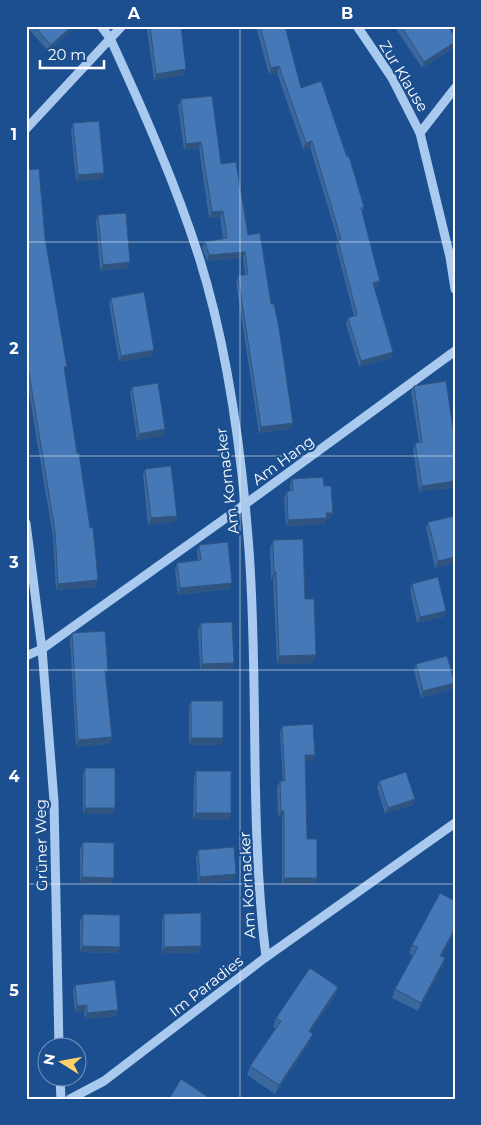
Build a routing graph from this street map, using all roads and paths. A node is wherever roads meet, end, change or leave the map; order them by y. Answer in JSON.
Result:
{"nodes":[{"id":1,"x":102,"y":26,"type":"edge"},
{"id":2,"x":122,"y":26,"type":"edge"},
{"id":3,"x":357,"y":26,"type":"edge"},
{"id":4,"x":110,"y":38,"type":"junction"},
{"id":5,"x":455,"y":88,"type":"edge"},
{"id":6,"x":26,"y":128,"type":"edge"},
{"id":7,"x":420,"y":133,"type":"junction"},
{"id":8,"x":455,"y":289,"type":"edge"},
{"id":9,"x":455,"y":351,"type":"edge"},
{"id":10,"x":244,"y":505,"type":"junction"},
{"id":11,"x":26,"y":523,"type":"edge"},
{"id":12,"x":42,"y":648,"type":"junction"},
{"id":13,"x":26,"y":656,"type":"edge"},
{"id":14,"x":455,"y":823,"type":"edge"},
{"id":15,"x":266,"y":957,"type":"junction"},
{"id":16,"x":59,"y":1038,"type":"edge"},
{"id":17,"x":70,"y":1099,"type":"edge"}],
"edges":[{"from":1,"to":4,"type":"street","name":"Am Kornacker"},
{"from":2,"to":4,"type":"street"},
{"from":3,"to":7,"type":"street","name":"Zur Klause"},
{"from":4,"to":6,"type":"street"},
{"from":4,"to":10,"type":"street","name":"Am Kornacker"},
{"from":5,"to":7,"type":"street"},
{"from":7,"to":8,"type":"street","name":"Zur Klause"},
{"from":9,"to":10,"type":"street","name":"Am Hang"},
{"from":10,"to":12,"type":"street","name":"Am Hang"},
{"from":10,"to":15,"type":"street","name":"Am Kornacker"},
{"from":11,"to":12,"type":"street","name":"Grüner Weg"},
{"from":12,"to":13,"type":"street","name":"Am Hang"},
{"from":12,"to":16,"type":"street","name":"Grüner Weg"},
{"from":14,"to":15,"type":"street","name":"Im Paradies"},
{"from":15,"to":17,"type":"street","name":"Im Paradies"}]}
